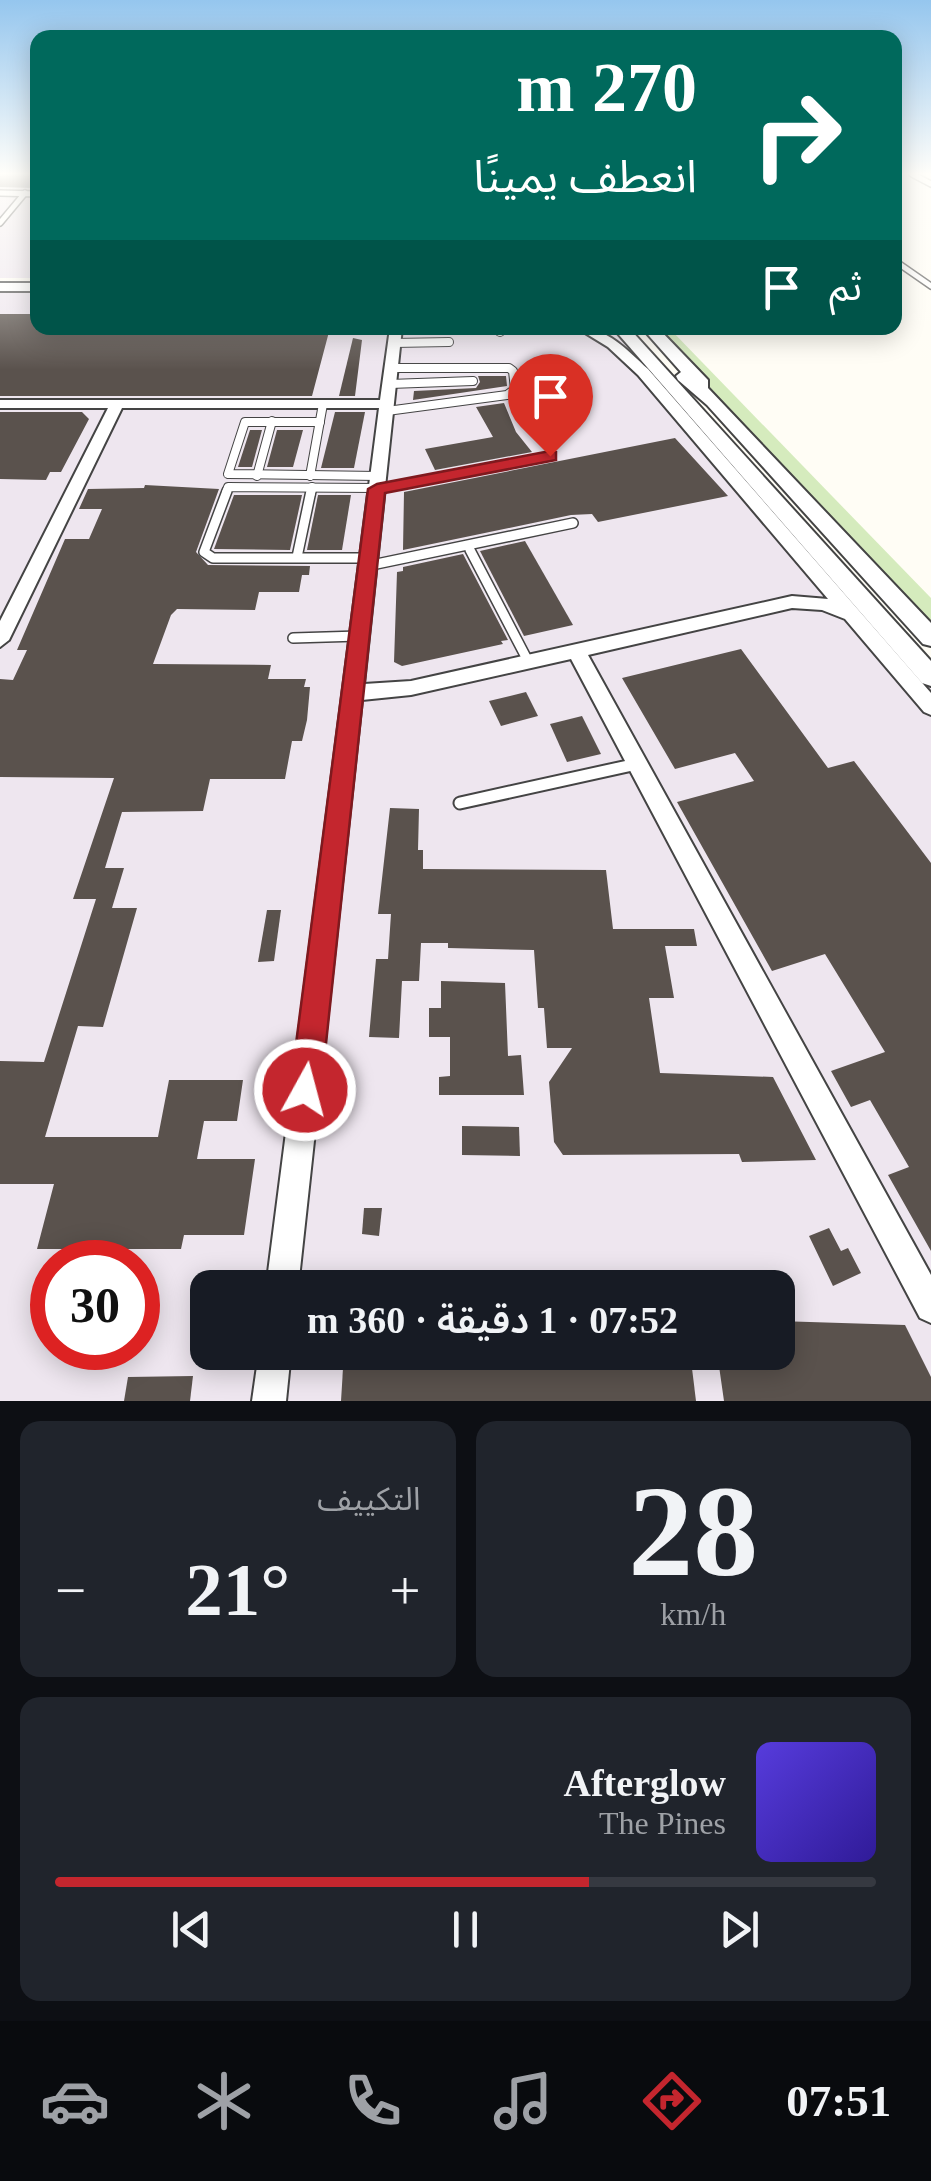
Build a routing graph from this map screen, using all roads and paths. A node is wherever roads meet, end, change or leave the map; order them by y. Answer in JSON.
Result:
{"nodes":[{"id":1,"x":902,"y":266,"type":"edge"},
{"id":2,"x":0,"y":278,"type":"edge"},
{"id":3,"x":30,"y":279,"type":"edge"},
{"id":4,"x":931,"y":286,"type":"edge"},
{"id":5,"x":0,"y":287,"type":"edge"},
{"id":6,"x":30,"y":287,"type":"edge"},
{"id":7,"x":597,"y":335,"type":"edge"},
{"id":8,"x":615,"y":335,"type":"edge"},
{"id":9,"x":629,"y":335,"type":"edge"},
{"id":10,"x":646,"y":335,"type":"edge"},
{"id":11,"x":656,"y":335,"type":"edge"},
{"id":12,"x":449,"y":342,"type":"dead end"},
{"id":13,"x":484,"y":364,"type":"dead end"},
{"id":14,"x":391,"y":372,"type":"edge"},
{"id":15,"x":472,"y":381,"type":"dead end"},
{"id":16,"x":702,"y":403,"type":"junction"},
{"id":17,"x":0,"y":404,"type":"edge"},
{"id":18,"x":117,"y":404,"type":"junction"},
{"id":19,"x":323,"y":404,"type":"junction"},
{"id":20,"x":272,"y":421,"type":"junction"},
{"id":21,"x":320,"y":422,"type":"junction"},
{"id":22,"x":550,"y":456,"type":"dead end"},
{"id":23,"x":256,"y":476,"type":"junction"},
{"id":24,"x":310,"y":476,"type":"junction"},
{"id":25,"x":377,"y":484,"type":"junction"},
{"id":26,"x":312,"y":487,"type":"junction"},
{"id":27,"x":573,"y":523,"type":"dead end"},
{"id":28,"x":470,"y":550,"type":"dead end"},
{"id":29,"x":297,"y":558,"type":"junction"},
{"id":30,"x":368,"y":562,"type":"junction"},
{"id":31,"x":816,"y":574,"type":"junction"},
{"id":32,"x":792,"y":602,"type":"junction"},
{"id":33,"x":852,"y":616,"type":"junction"},
{"id":34,"x":358,"y":636,"type":"junction"},
{"id":35,"x":293,"y":638,"type":"dead end"},
{"id":36,"x":931,"y":638,"type":"edge"},
{"id":37,"x":0,"y":640,"type":"edge"},
{"id":38,"x":575,"y":649,"type":"junction"},
{"id":39,"x":528,"y":661,"type":"junction"},
{"id":40,"x":931,"y":677,"type":"edge"},
{"id":41,"x":352,"y":693,"type":"junction"},
{"id":42,"x":931,"y":707,"type":"edge"},
{"id":43,"x":636,"y":764,"type":"junction"},
{"id":44,"x":460,"y":803,"type":"dead end"},
{"id":45,"x":284,"y":1270,"type":"edge"},
{"id":46,"x":931,"y":1307,"type":"edge"},
{"id":47,"x":272,"y":1370,"type":"edge"},
{"id":48,"x":269,"y":1401,"type":"edge"}],
"edges":[{"from":1,"to":4,"type":"lane"},
{"from":2,"to":3,"type":"street"},
{"from":5,"to":6,"type":"street"},
{"from":7,"to":31,"type":"street"},
{"from":8,"to":16,"type":"street"},
{"from":9,"to":16,"type":"street"},
{"from":10,"to":16,"type":"street"},
{"from":11,"to":16,"type":"street"},
{"from":12,"to":14,"type":"lane"},
{"from":13,"to":14,"type":"lane"},
{"from":14,"to":14,"type":"lane"},
{"from":14,"to":15,"type":"lane"},
{"from":14,"to":19,"type":"street"},
{"from":14,"to":25,"type":"street"},
{"from":16,"to":36,"type":"street"},
{"from":16,"to":40,"type":"street"},
{"from":17,"to":18,"type":"street"},
{"from":18,"to":19,"type":"street"},
{"from":18,"to":37,"type":"street"},
{"from":19,"to":21,"type":"lane"},
{"from":20,"to":21,"type":"lane"},
{"from":20,"to":23,"type":"lane"},
{"from":20,"to":23,"type":"lane"},
{"from":21,"to":24,"type":"lane"},
{"from":22,"to":25,"type":"lane"},
{"from":23,"to":24,"type":"lane"},
{"from":24,"to":25,"type":"lane"},
{"from":25,"to":26,"type":"lane"},
{"from":25,"to":30,"type":"street"},
{"from":26,"to":29,"type":"lane"},
{"from":26,"to":29,"type":"lane"},
{"from":27,"to":30,"type":"lane"},
{"from":28,"to":39,"type":"lane"},
{"from":29,"to":30,"type":"lane"},
{"from":30,"to":34,"type":"street"},
{"from":31,"to":32,"type":"street"},
{"from":31,"to":33,"type":"street"},
{"from":32,"to":33,"type":"street"},
{"from":32,"to":38,"type":"street"},
{"from":33,"to":42,"type":"street"},
{"from":34,"to":35,"type":"lane"},
{"from":34,"to":41,"type":"street"},
{"from":38,"to":39,"type":"street"},
{"from":38,"to":43,"type":"street"},
{"from":39,"to":41,"type":"street"},
{"from":41,"to":45,"type":"street"},
{"from":43,"to":44,"type":"lane"},
{"from":43,"to":46,"type":"street"},
{"from":47,"to":48,"type":"street"}]}
